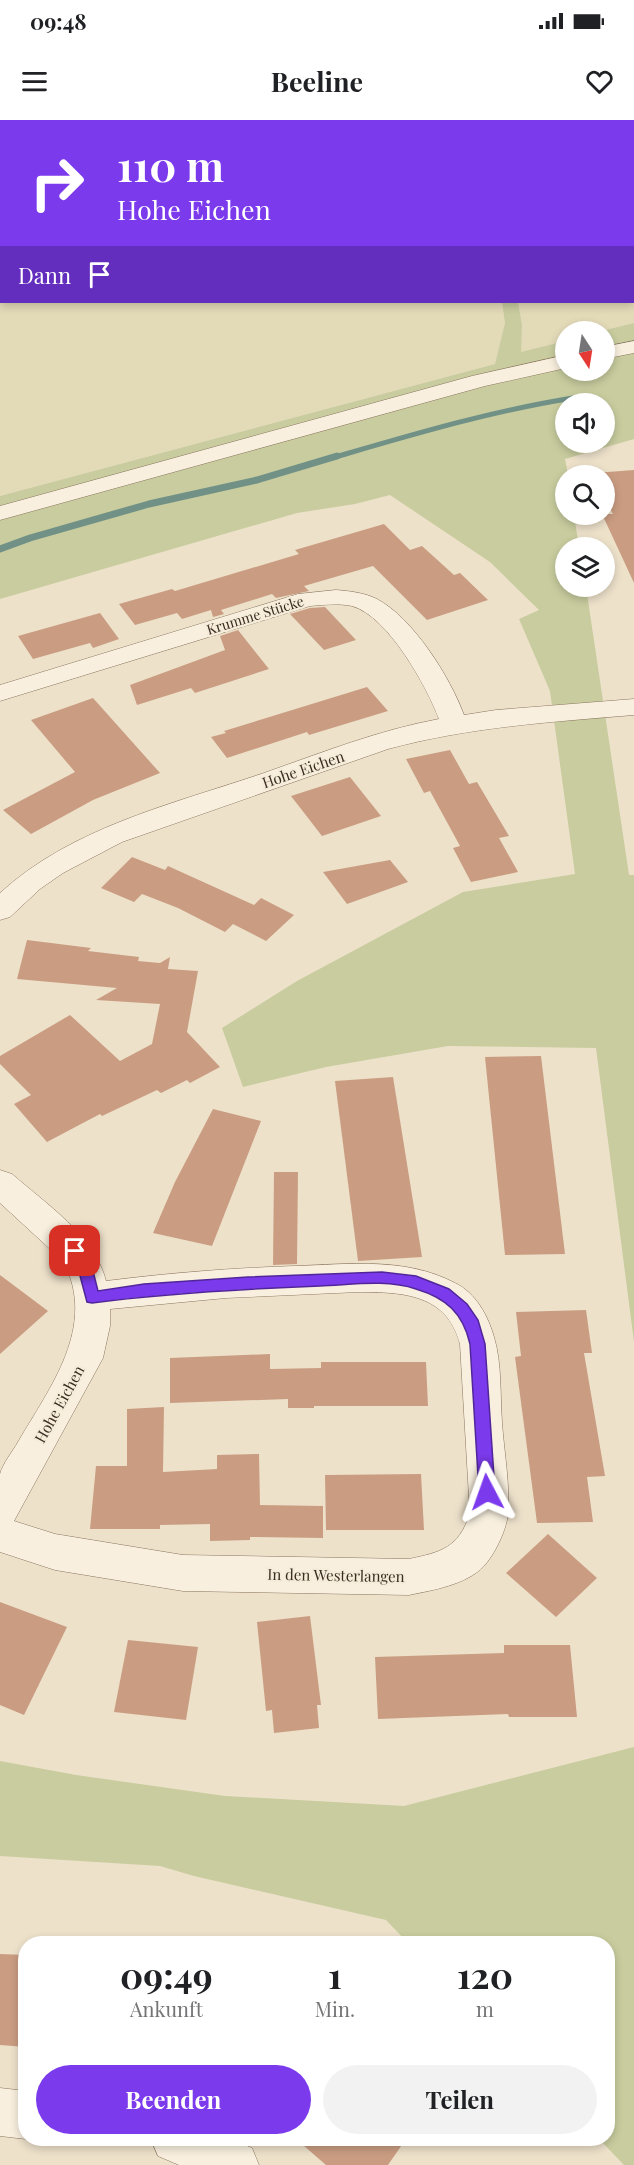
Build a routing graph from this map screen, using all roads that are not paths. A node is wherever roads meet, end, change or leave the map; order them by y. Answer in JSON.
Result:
{"nodes":[{"id":1,"x":634,"y":347,"type":"edge"},
{"id":2,"x":615,"y":351,"type":"edge"},
{"id":3,"x":555,"y":364,"type":"edge"},
{"id":4,"x":0,"y":513,"type":"edge"},
{"id":5,"x":0,"y":693,"type":"edge"},
{"id":6,"x":634,"y":707,"type":"edge"},
{"id":7,"x":454,"y":724,"type":"junction"},
{"id":8,"x":0,"y":910,"type":"edge"},
{"id":9,"x":0,"y":1183,"type":"edge"},
{"id":10,"x":92,"y":1297,"type":"junction"},
{"id":11,"x":0,"y":1510,"type":"edge"},
{"id":12,"x":0,"y":1534,"type":"edge"},
{"id":13,"x":0,"y":2112,"type":"edge"},
{"id":14,"x":18,"y":2114,"type":"edge"},
{"id":15,"x":191,"y":2146,"type":"edge"},
{"id":16,"x":235,"y":2165,"type":"edge"}],
"edges":[{"from":1,"to":2,"type":"street"},
{"from":3,"to":4,"type":"street"},
{"from":5,"to":7,"type":"street","name":"Krumme Stücke"},
{"from":6,"to":7,"type":"street","name":"Hohe Eichen"},
{"from":7,"to":8,"type":"street","name":"Hohe Eichen"},
{"from":9,"to":10,"type":"street","name":"Hohe Eichen"},
{"from":10,"to":11,"type":"street","name":"Hohe Eichen"},
{"from":10,"to":12,"type":"street","name":"In den Westerlangen"},
{"from":13,"to":14,"type":"street"},
{"from":15,"to":16,"type":"street"}]}
